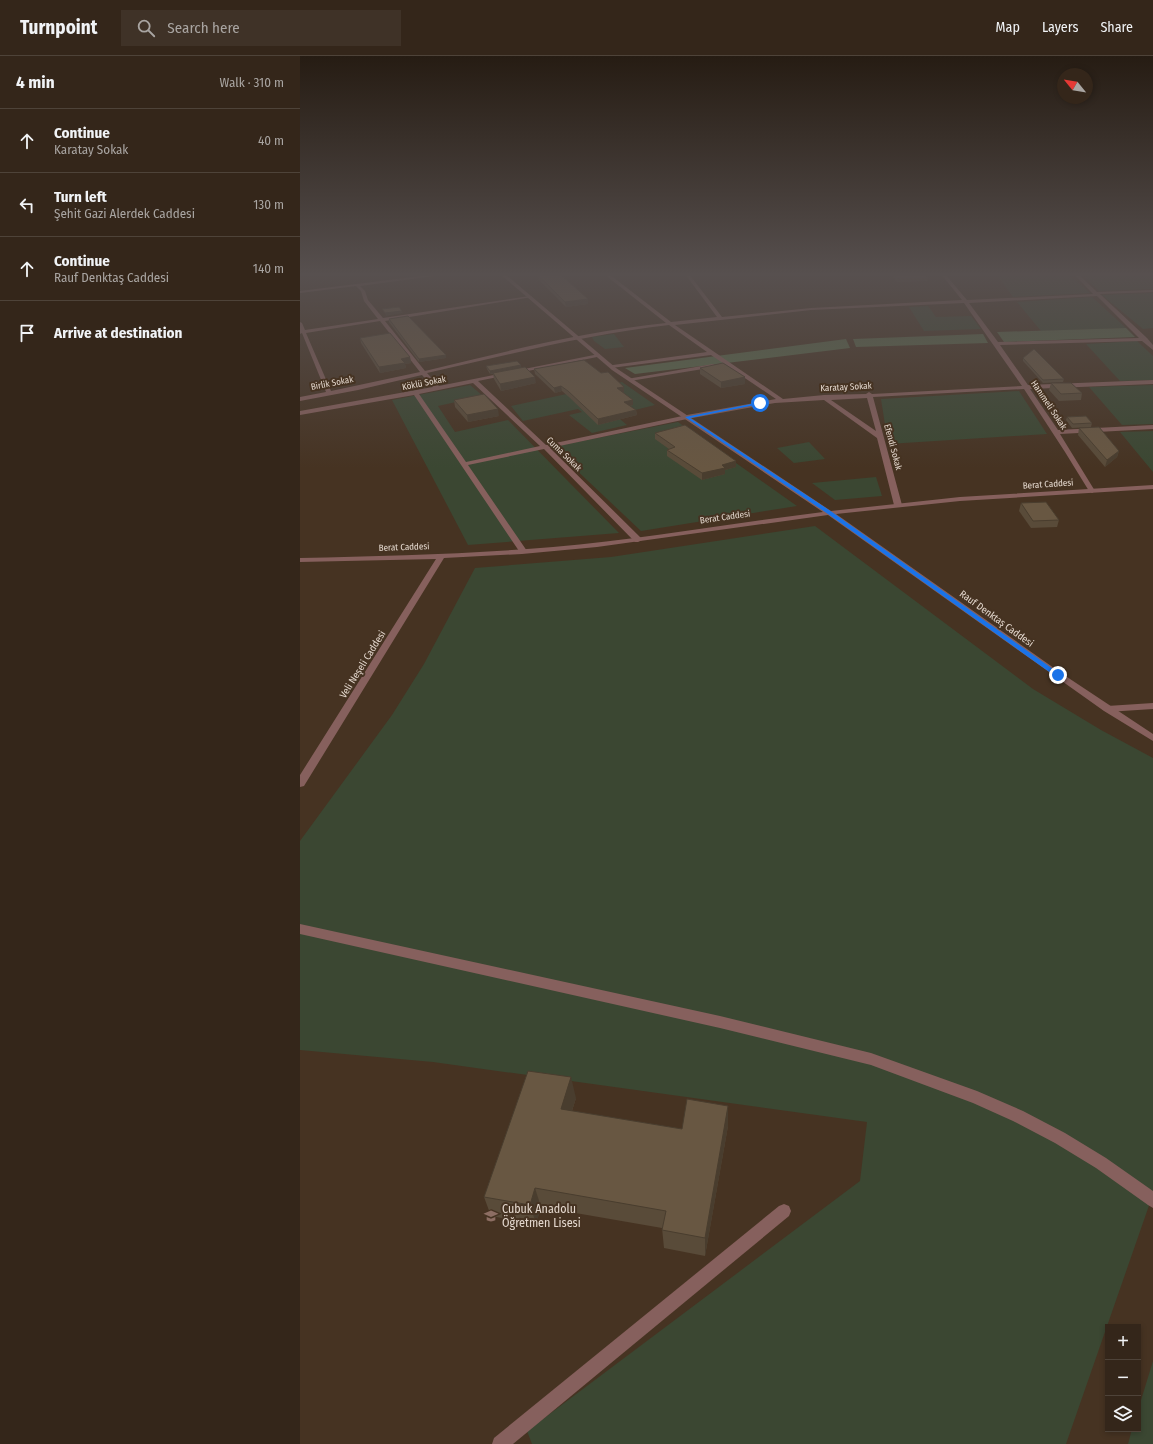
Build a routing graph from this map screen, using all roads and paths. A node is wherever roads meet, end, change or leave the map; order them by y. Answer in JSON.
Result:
{"nodes":[{"id":1,"x":305,"y":339,"type":"edge"},
{"id":2,"x":397,"y":339,"type":"edge"},
{"id":3,"x":573,"y":339,"type":"edge"},
{"id":4,"x":578,"y":339,"type":"edge"},
{"id":5,"x":691,"y":339,"type":"edge"},
{"id":6,"x":994,"y":339,"type":"edge"},
{"id":7,"x":1145,"y":339,"type":"joint"},
{"id":8,"x":998,"y":344,"type":"junction"},
{"id":9,"x":1153,"y":348,"type":"edge"},
{"id":10,"x":712,"y":353,"type":"junction"},
{"id":11,"x":597,"y":355,"type":"junction"},
{"id":12,"x":729,"y":364,"type":"junction"},
{"id":13,"x":612,"y":367,"type":"junction"},
{"id":14,"x":423,"y":372,"type":"junction"},
{"id":15,"x":630,"y":379,"type":"junction"},
{"id":16,"x":475,"y":382,"type":"junction"},
{"id":17,"x":1153,"y":382,"type":"edge"},
{"id":18,"x":1026,"y":387,"type":"junction"},
{"id":19,"x":438,"y":389,"type":"junction"},
{"id":20,"x":329,"y":393,"type":"junction"},
{"id":21,"x":416,"y":393,"type":"junction"},
{"id":22,"x":869,"y":394,"type":"junction"},
{"id":23,"x":824,"y":397,"type":"junction"},
{"id":24,"x":300,"y":398,"type":"edge"},
{"id":25,"x":781,"y":400,"type":"junction"},
{"id":26,"x":300,"y":413,"type":"edge"},
{"id":27,"x":687,"y":417,"type":"junction"},
{"id":28,"x":1153,"y":427,"type":"edge"},
{"id":29,"x":1057,"y":432,"type":"junction"},
{"id":30,"x":881,"y":438,"type":"junction"},
{"id":31,"x":545,"y":447,"type":"junction"},
{"id":32,"x":464,"y":464,"type":"junction"},
{"id":33,"x":1153,"y":487,"type":"edge"},
{"id":34,"x":1092,"y":491,"type":"junction"},
{"id":35,"x":898,"y":505,"type":"junction"},
{"id":36,"x":830,"y":513,"type":"junction"},
{"id":37,"x":638,"y":540,"type":"junction"},
{"id":38,"x":522,"y":551,"type":"junction"},
{"id":39,"x":442,"y":556,"type":"junction"},
{"id":40,"x":300,"y":560,"type":"edge"},
{"id":41,"x":1153,"y":706,"type":"edge"},
{"id":42,"x":1107,"y":709,"type":"junction"},
{"id":43,"x":1153,"y":738,"type":"edge"},
{"id":44,"x":300,"y":783,"type":"edge"},
{"id":45,"x":300,"y":929,"type":"edge"},
{"id":46,"x":1153,"y":1200,"type":"edge"},
{"id":47,"x":784,"y":1211,"type":"dead end"},
{"id":48,"x":500,"y":1444,"type":"edge"}],
"edges":[{"from":1,"to":20,"type":"street"},
{"from":2,"to":14,"type":"street"},
{"from":3,"to":14,"type":"street","name":"Birlik Sokak"},
{"from":4,"to":11,"type":"street","name":"Rauf Denktaş Caddesi"},
{"from":5,"to":10,"type":"street"},
{"from":6,"to":8,"type":"street","name":"Hanımeli Sokak"},
{"from":7,"to":8,"type":"street"},
{"from":7,"to":9,"type":"street"},
{"from":8,"to":18,"type":"street","name":"Hanımeli Sokak"},
{"from":10,"to":12,"type":"street"},
{"from":10,"to":13,"type":"street"},
{"from":11,"to":13,"type":"street","name":"Rauf Denktaş Caddesi"},
{"from":11,"to":16,"type":"street","name":"Köklü Sokak"},
{"from":12,"to":15,"type":"street"},
{"from":12,"to":25,"type":"street"},
{"from":13,"to":15,"type":"street","name":"Rauf Denktaş Caddesi"},
{"from":14,"to":19,"type":"street"},
{"from":14,"to":20,"type":"street","name":"Birlik Sokak"},
{"from":15,"to":27,"type":"street","name":"Rauf Denktaş Caddesi"},
{"from":16,"to":19,"type":"street","name":"Köklü Sokak"},
{"from":16,"to":31,"type":"street","name":"Cuma Sokak"},
{"from":17,"to":18,"type":"street","name":"Karatay Sokak"},
{"from":18,"to":22,"type":"street","name":"Karatay Sokak"},
{"from":18,"to":29,"type":"street","name":"Hanımeli Sokak"},
{"from":19,"to":21,"type":"street","name":"Köklü Sokak"},
{"from":20,"to":24,"type":"street","name":"Birlik Sokak"},
{"from":21,"to":26,"type":"street","name":"Köklü Sokak"},
{"from":21,"to":32,"type":"street"},
{"from":22,"to":23,"type":"street","name":"Karatay Sokak"},
{"from":22,"to":30,"type":"street","name":"Efendi Sokak"},
{"from":23,"to":25,"type":"street","name":"Karatay Sokak"},
{"from":23,"to":30,"type":"street"},
{"from":25,"to":27,"type":"street","name":"Karatay Sokak"},
{"from":27,"to":31,"type":"street","name":"Karatay Sokak"},
{"from":27,"to":36,"type":"street","name":"Rauf Denktaş Caddesi"},
{"from":28,"to":29,"type":"street"},
{"from":29,"to":34,"type":"street","name":"Hanımeli Sokak"},
{"from":30,"to":35,"type":"street","name":"Efendi Sokak"},
{"from":31,"to":32,"type":"street","name":"Karatay Sokak"},
{"from":31,"to":37,"type":"street","name":"Cuma Sokak"},
{"from":32,"to":38,"type":"street"},
{"from":33,"to":34,"type":"street","name":"Berat Caddesi"},
{"from":34,"to":35,"type":"street","name":"Berat Caddesi"},
{"from":35,"to":36,"type":"street","name":"Berat Caddesi"},
{"from":36,"to":37,"type":"street","name":"Berat Caddesi"},
{"from":36,"to":42,"type":"street","name":"Rauf Denktaş Caddesi"},
{"from":37,"to":38,"type":"street","name":"Berat Caddesi"},
{"from":38,"to":39,"type":"street","name":"Berat Caddesi"},
{"from":39,"to":40,"type":"street","name":"Berat Caddesi"},
{"from":39,"to":44,"type":"street","name":"Veli Neşeli Caddesi"},
{"from":41,"to":42,"type":"street"},
{"from":42,"to":43,"type":"street","name":"Rauf Denktaş Caddesi"},
{"from":45,"to":46,"type":"street"},
{"from":47,"to":48,"type":"lane"}]}
